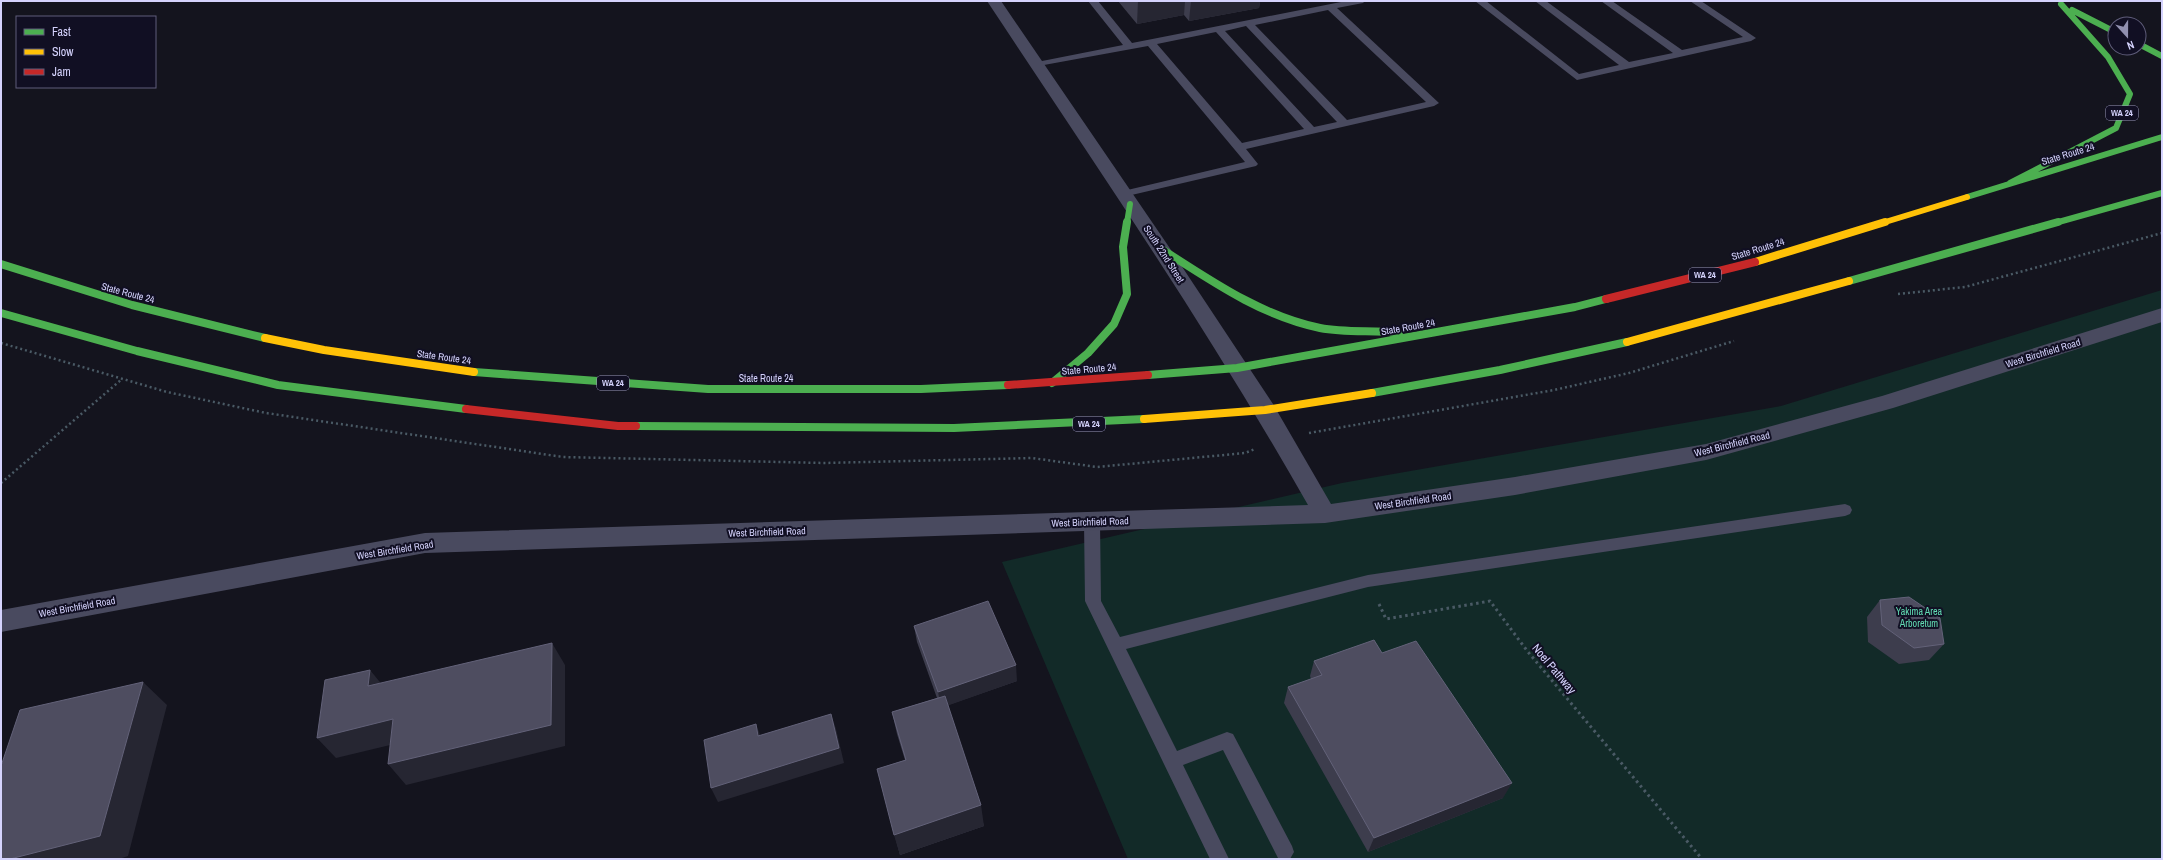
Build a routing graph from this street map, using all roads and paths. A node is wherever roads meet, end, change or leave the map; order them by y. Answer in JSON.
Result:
{"nodes":[{"id":1,"x":994,"y":1,"type":"edge"},
{"id":2,"x":1093,"y":1,"type":"edge"},
{"id":3,"x":1360,"y":1,"type":"edge"},
{"id":4,"x":1480,"y":1,"type":"edge"},
{"id":5,"x":1540,"y":1,"type":"edge"},
{"id":6,"x":1606,"y":1,"type":"edge"},
{"id":7,"x":1695,"y":1,"type":"edge"},
{"id":8,"x":2058,"y":2,"type":"edge"},
{"id":9,"x":1330,"y":7,"type":"junction"},
{"id":10,"x":1248,"y":23,"type":"junction"},
{"id":11,"x":2107,"y":28,"type":"edge"},
{"id":12,"x":1218,"y":29,"type":"junction"},
{"id":13,"x":1151,"y":42,"type":"junction"},
{"id":14,"x":1130,"y":47,"type":"junction"},
{"id":15,"x":2147,"y":48,"type":"edge"},
{"id":16,"x":1681,"y":54,"type":"junction"},
{"id":17,"x":2162,"y":56,"type":"edge"},
{"id":18,"x":1037,"y":65,"type":"junction"},
{"id":19,"x":1627,"y":66,"type":"junction"},
{"id":20,"x":1344,"y":123,"type":"junction"},
{"id":21,"x":1311,"y":130,"type":"junction"},
{"id":22,"x":2162,"y":137,"type":"edge"},
{"id":23,"x":1239,"y":147,"type":"junction"},
{"id":24,"x":2010,"y":183,"type":"junction"},
{"id":25,"x":2162,"y":193,"type":"edge"},
{"id":26,"x":1126,"y":199,"type":"junction"},
{"id":27,"x":1160,"y":248,"type":"junction"},
{"id":28,"x":1,"y":264,"type":"edge"},
{"id":29,"x":1,"y":313,"type":"edge"},
{"id":30,"x":2162,"y":315,"type":"edge"},
{"id":31,"x":1420,"y":336,"type":"junction"},
{"id":32,"x":1237,"y":368,"type":"junction"},
{"id":33,"x":122,"y":379,"type":"dead end"},
{"id":34,"x":1052,"y":383,"type":"junction"},
{"id":35,"x":1265,"y":410,"type":"junction"},
{"id":36,"x":1,"y":483,"type":"edge"},
{"id":37,"x":1845,"y":510,"type":"dead end"},
{"id":38,"x":1325,"y":514,"type":"junction"},
{"id":39,"x":1092,"y":522,"type":"junction"},
{"id":40,"x":1368,"y":581,"type":"junction"},
{"id":41,"x":1,"y":621,"type":"edge"},
{"id":42,"x":1116,"y":645,"type":"junction"},
{"id":43,"x":1173,"y":761,"type":"junction"},
{"id":44,"x":1285,"y":852,"type":"dead end"},
{"id":45,"x":1220,"y":859,"type":"edge"},
{"id":46,"x":1702,"y":859,"type":"edge"}],
"edges":[{"from":1,"to":18,"type":"street","name":"South 22nd Street"},
{"from":2,"to":14,"type":"lane"},
{"from":3,"to":9,"type":"lane"},
{"from":4,"to":19,"type":"lane"},
{"from":5,"to":19,"type":"lane"},
{"from":6,"to":16,"type":"lane"},
{"from":7,"to":16,"type":"lane"},
{"from":8,"to":11,"type":"main road"},
{"from":8,"to":24,"type":"main road","number":"WA 24"},
{"from":9,"to":10,"type":"lane"},
{"from":9,"to":20,"type":"lane"},
{"from":10,"to":12,"type":"lane"},
{"from":10,"to":20,"type":"lane"},
{"from":12,"to":13,"type":"lane"},
{"from":12,"to":21,"type":"lane"},
{"from":13,"to":14,"type":"lane"},
{"from":13,"to":23,"type":"lane"},
{"from":14,"to":18,"type":"lane"},
{"from":15,"to":17,"type":"main road"},
{"from":16,"to":19,"type":"lane"},
{"from":18,"to":26,"type":"street","name":"South 22nd Street"},
{"from":20,"to":21,"type":"lane"},
{"from":21,"to":23,"type":"lane"},
{"from":22,"to":24,"type":"main road","name":"State Route 24","number":"WA 24"},
{"from":23,"to":26,"type":"lane"},
{"from":24,"to":31,"type":"main road","name":"State Route 24","number":"WA 24"},
{"from":25,"to":35,"type":"main road","number":"WA 24"},
{"from":26,"to":27,"type":"street","name":"South 22nd Street"},
{"from":26,"to":34,"type":"main road"},
{"from":27,"to":31,"type":"main road"},
{"from":27,"to":32,"type":"street","name":"South 22nd Street"},
{"from":28,"to":34,"type":"main road","name":"State Route 24","number":"WA 24"},
{"from":29,"to":35,"type":"main road","number":"WA 24"},
{"from":30,"to":38,"type":"street","name":"West Birchfield Road"},
{"from":31,"to":32,"type":"main road","name":"State Route 24","number":"WA 24"},
{"from":32,"to":34,"type":"main road","name":"State Route 24","number":"WA 24"},
{"from":32,"to":35,"type":"street","name":"South 22nd Street"},
{"from":33,"to":36,"type":"path"},
{"from":35,"to":38,"type":"street","name":"South 22nd Street"},
{"from":37,"to":40,"type":"lane"},
{"from":38,"to":39,"type":"street","name":"West Birchfield Road"},
{"from":39,"to":41,"type":"street","name":"West Birchfield Road"},
{"from":39,"to":42,"type":"lane"},
{"from":40,"to":42,"type":"lane"},
{"from":40,"to":46,"type":"path","name":"Noel Pathway"},
{"from":42,"to":43,"type":"lane"},
{"from":43,"to":44,"type":"lane"},
{"from":43,"to":45,"type":"lane"}]}
